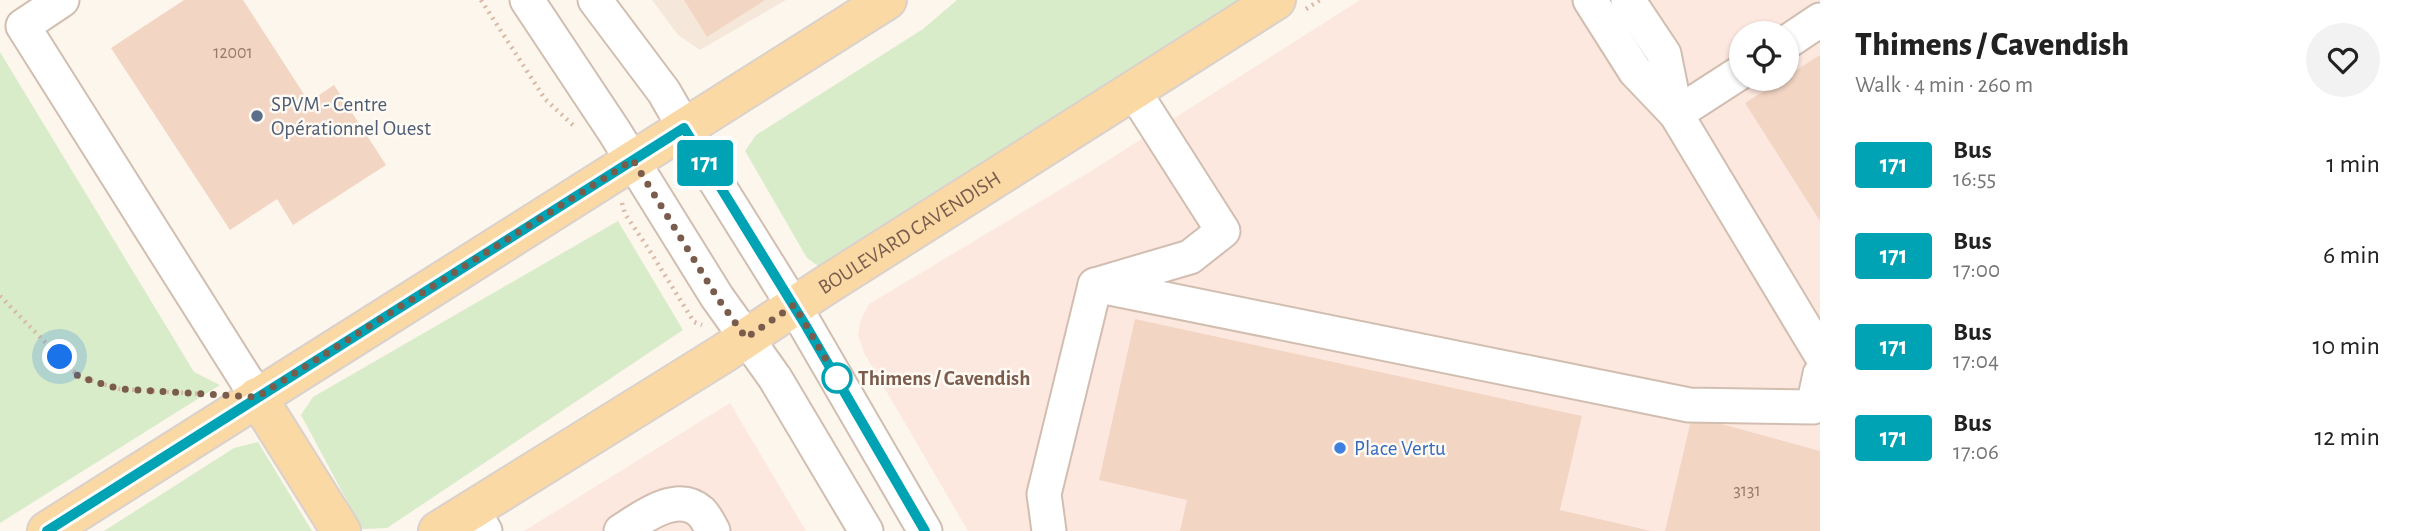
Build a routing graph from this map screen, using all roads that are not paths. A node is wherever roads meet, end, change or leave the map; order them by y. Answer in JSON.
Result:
{"nodes":[{"id":1,"x":62,"y":0,"type":"edge"},
{"id":2,"x":527,"y":0,"type":"edge"},
{"id":3,"x":595,"y":0,"type":"edge"},
{"id":4,"x":887,"y":0,"type":"edge"},
{"id":5,"x":1276,"y":0,"type":"edge"},
{"id":6,"x":1590,"y":0,"type":"edge"},
{"id":7,"x":1628,"y":0,"type":"edge"},
{"id":8,"x":1820,"y":20,"type":"edge"},
{"id":9,"x":1799,"y":34,"type":"edge"},
{"id":10,"x":1729,"y":80,"type":"edge"},
{"id":11,"x":1133,"y":90,"type":"junction"},
{"id":12,"x":1676,"y":114,"type":"junction"},
{"id":13,"x":684,"y":128,"type":"junction"},
{"id":14,"x":633,"y":160,"type":"junction"},
{"id":15,"x":1095,"y":285,"type":"junction"},
{"id":16,"x":794,"y":305,"type":"junction"},
{"id":17,"x":746,"y":338,"type":"junction"},
{"id":18,"x":1820,"y":353,"type":"edge"},
{"id":19,"x":1820,"y":374,"type":"edge"},
{"id":20,"x":257,"y":397,"type":"junction"},
{"id":21,"x":478,"y":520,"type":"edge"},
{"id":22,"x":47,"y":531,"type":"edge"},
{"id":23,"x":341,"y":531,"type":"edge"},
{"id":24,"x":438,"y":531,"type":"edge"},
{"id":25,"x":621,"y":531,"type":"edge"},
{"id":26,"x":713,"y":531,"type":"edge"},
{"id":27,"x":866,"y":531,"type":"edge"},
{"id":28,"x":925,"y":531,"type":"edge"},
{"id":29,"x":1049,"y":531,"type":"edge"}],
"edges":[{"from":1,"to":20,"type":"street"},
{"from":2,"to":14,"type":"street"},
{"from":3,"to":13,"type":"street"},
{"from":4,"to":13,"type":"main road"},
{"from":5,"to":11,"type":"main road","name":"BOULEVARD CAVENDISH"},
{"from":6,"to":12,"type":"street"},
{"from":7,"to":12,"type":"street"},
{"from":8,"to":9,"type":"street"},
{"from":10,"to":12,"type":"street"},
{"from":11,"to":15,"type":"street"},
{"from":11,"to":16,"type":"main road","name":"BOULEVARD CAVENDISH"},
{"from":12,"to":18,"type":"street"},
{"from":13,"to":14,"type":"main road"},
{"from":13,"to":16,"type":"street"},
{"from":14,"to":17,"type":"street"},
{"from":14,"to":20,"type":"main road"},
{"from":15,"to":19,"type":"street"},
{"from":15,"to":29,"type":"street"},
{"from":16,"to":17,"type":"main road","name":"BOULEVARD CAVENDISH"},
{"from":16,"to":28,"type":"street"},
{"from":17,"to":21,"type":"main road","name":"BOULEVARD CAVENDISH"},
{"from":17,"to":27,"type":"street"},
{"from":20,"to":22,"type":"main road"},
{"from":20,"to":23,"type":"main road"},
{"from":21,"to":24,"type":"main road","name":"BOULEVARD CAVENDISH"},
{"from":25,"to":26,"type":"street"}]}
